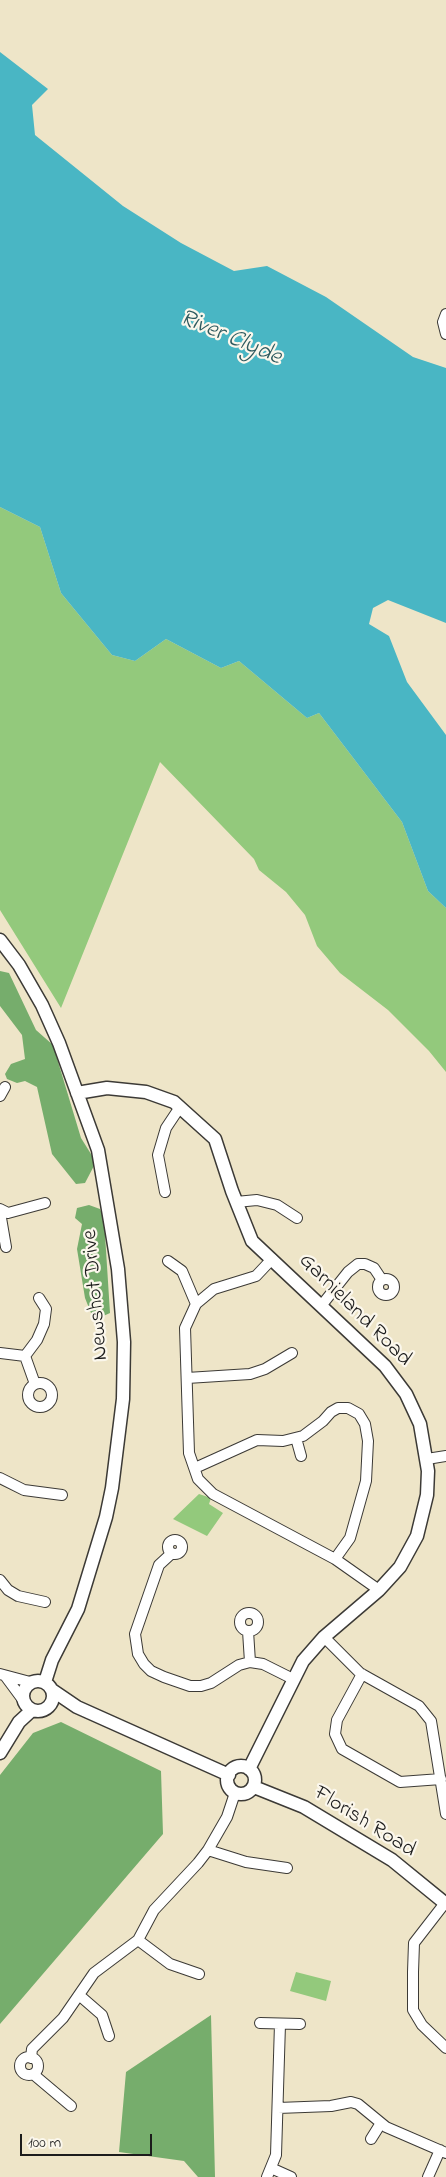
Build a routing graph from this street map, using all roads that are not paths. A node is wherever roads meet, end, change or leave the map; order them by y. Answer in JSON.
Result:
{"nodes":[{"id":1,"x":446,"y":314,"type":"edge"},
{"id":2,"x":446,"y":334,"type":"edge"},
{"id":3,"x":0,"y":940,"type":"edge"},
{"id":4,"x":78,"y":1093,"type":"junction"},
{"id":5,"x":180,"y":1108,"type":"junction"},
{"id":6,"x":165,"y":1192,"type":"dead end"},
{"id":7,"x":45,"y":1202,"type":"dead end"},
{"id":8,"x":236,"y":1202,"type":"junction"},
{"id":9,"x":0,"y":1211,"type":"edge"},
{"id":10,"x":297,"y":1218,"type":"dead end"},
{"id":11,"x":6,"y":1247,"type":"dead end"},
{"id":12,"x":272,"y":1259,"type":"junction"},
{"id":13,"x":168,"y":1261,"type":"dead end"},
{"id":14,"x":382,"y":1280,"type":"dead end"},
{"id":15,"x":39,"y":1298,"type":"dead end"},
{"id":16,"x":196,"y":1304,"type":"junction"},
{"id":17,"x":320,"y":1306,"type":"junction"},
{"id":18,"x":0,"y":1353,"type":"edge"},
{"id":19,"x":292,"y":1354,"type":"dead end"},
{"id":20,"x":25,"y":1356,"type":"junction"},
{"id":21,"x":187,"y":1378,"type":"junction"},
{"id":22,"x":35,"y":1384,"type":"dead end"},
{"id":23,"x":296,"y":1438,"type":"junction"},
{"id":24,"x":301,"y":1456,"type":"dead end"},
{"id":25,"x":446,"y":1456,"type":"edge"},
{"id":26,"x":427,"y":1459,"type":"junction"},
{"id":27,"x":194,"y":1468,"type":"junction"},
{"id":28,"x":0,"y":1478,"type":"edge"},
{"id":29,"x":62,"y":1495,"type":"dead end"},
{"id":30,"x":172,"y":1553,"type":"dead end"},
{"id":31,"x":335,"y":1560,"type":"junction"},
{"id":32,"x":0,"y":1580,"type":"edge"},
{"id":33,"x":379,"y":1590,"type":"junction"},
{"id":34,"x":45,"y":1602,"type":"dead end"},
{"id":35,"x":248,"y":1631,"type":"dead end"},
{"id":36,"x":324,"y":1637,"type":"junction"},
{"id":37,"x":250,"y":1662,"type":"junction"},
{"id":38,"x":362,"y":1674,"type":"junction"},
{"id":39,"x":3,"y":1675,"type":"edge"},
{"id":40,"x":293,"y":1679,"type":"junction"},
{"id":41,"x":42,"y":1687,"type":"junction"},
{"id":42,"x":26,"y":1704,"type":"junction"},
{"id":43,"x":0,"y":1752,"type":"edge"},
{"id":44,"x":249,"y":1769,"type":"junction"},
{"id":45,"x":229,"y":1775,"type":"junction"},
{"id":46,"x":441,"y":1779,"type":"junction"},
{"id":47,"x":254,"y":1787,"type":"junction"},
{"id":48,"x":235,"y":1793,"type":"junction"},
{"id":49,"x":446,"y":1814,"type":"edge"},
{"id":50,"x":208,"y":1850,"type":"junction"},
{"id":51,"x":287,"y":1868,"type":"dead end"},
{"id":52,"x":445,"y":1904,"type":"edge"},
{"id":53,"x":138,"y":1940,"type":"junction"},
{"id":54,"x":199,"y":1974,"type":"dead end"},
{"id":55,"x":79,"y":1995,"type":"junction"},
{"id":56,"x":260,"y":2023,"type":"dead end"},
{"id":57,"x":280,"y":2024,"type":"junction"},
{"id":58,"x":300,"y":2024,"type":"dead end"},
{"id":59,"x":108,"y":2036,"type":"dead end"},
{"id":60,"x":446,"y":2048,"type":"edge"},
{"id":61,"x":71,"y":2106,"type":"dead end"},
{"id":62,"x":278,"y":2108,"type":"junction"},
{"id":63,"x":381,"y":2123,"type":"junction"},
{"id":64,"x":371,"y":2139,"type":"dead end"},
{"id":65,"x":443,"y":2152,"type":"edge"},
{"id":66,"x":269,"y":2173,"type":"edge"},
{"id":67,"x":291,"y":2177,"type":"edge"},
{"id":68,"x":428,"y":2177,"type":"edge"}],
"edges":[{"from":1,"to":2,"type":"street"},
{"from":3,"to":4,"type":"street","name":"Newshot Drive"},
{"from":4,"to":5,"type":"street","name":"Garnieland Road"},
{"from":4,"to":41,"type":"street","name":"Newshot Drive"},
{"from":5,"to":6,"type":"street"},
{"from":5,"to":8,"type":"street","name":"Garnieland Road"},
{"from":7,"to":9,"type":"street"},
{"from":8,"to":10,"type":"street"},
{"from":8,"to":12,"type":"street","name":"Garnieland Road"},
{"from":9,"to":11,"type":"street"},
{"from":12,"to":16,"type":"street"},
{"from":12,"to":17,"type":"street","name":"Garnieland Road"},
{"from":13,"to":16,"type":"street"},
{"from":14,"to":17,"type":"street"},
{"from":15,"to":20,"type":"street"},
{"from":16,"to":21,"type":"street"},
{"from":17,"to":26,"type":"street","name":"Garnieland Road"},
{"from":18,"to":20,"type":"street"},
{"from":19,"to":21,"type":"street"},
{"from":20,"to":22,"type":"street"},
{"from":21,"to":27,"type":"street"},
{"from":23,"to":24,"type":"street"},
{"from":23,"to":27,"type":"street"},
{"from":23,"to":31,"type":"street"},
{"from":25,"to":26,"type":"street"},
{"from":26,"to":33,"type":"street","name":"Garnieland Road"},
{"from":27,"to":31,"type":"street"},
{"from":28,"to":29,"type":"street"},
{"from":30,"to":37,"type":"street"},
{"from":31,"to":33,"type":"street"},
{"from":32,"to":34,"type":"street"},
{"from":33,"to":36,"type":"street","name":"Garnieland Road"},
{"from":35,"to":37,"type":"street"},
{"from":36,"to":38,"type":"street"},
{"from":36,"to":40,"type":"street","name":"Garnieland Road"},
{"from":37,"to":40,"type":"street"},
{"from":38,"to":46,"type":"street"},
{"from":38,"to":46,"type":"street"},
{"from":39,"to":41,"type":"street"},
{"from":39,"to":42,"type":"street"},
{"from":40,"to":44,"type":"street","name":"Garnieland Road"},
{"from":41,"to":42,"type":"street","name":"Newshot Drive"},
{"from":41,"to":42,"type":"street"},
{"from":41,"to":45,"type":"street"},
{"from":42,"to":43,"type":"street"},
{"from":44,"to":45,"type":"street"},
{"from":44,"to":47,"type":"street"},
{"from":45,"to":48,"type":"street"},
{"from":46,"to":49,"type":"street"},
{"from":47,"to":48,"type":"street"},
{"from":47,"to":52,"type":"street","name":"Florish Road"},
{"from":48,"to":50,"type":"street"},
{"from":50,"to":51,"type":"street"},
{"from":50,"to":53,"type":"street"},
{"from":52,"to":60,"type":"street"},
{"from":53,"to":54,"type":"street"},
{"from":53,"to":55,"type":"street"},
{"from":55,"to":59,"type":"street"},
{"from":55,"to":61,"type":"street"},
{"from":56,"to":57,"type":"street"},
{"from":57,"to":58,"type":"street"},
{"from":57,"to":62,"type":"street"},
{"from":62,"to":63,"type":"street"},
{"from":62,"to":66,"type":"street"},
{"from":63,"to":64,"type":"street"},
{"from":63,"to":65,"type":"street"},
{"from":65,"to":68,"type":"street"},
{"from":66,"to":67,"type":"street"}]}
